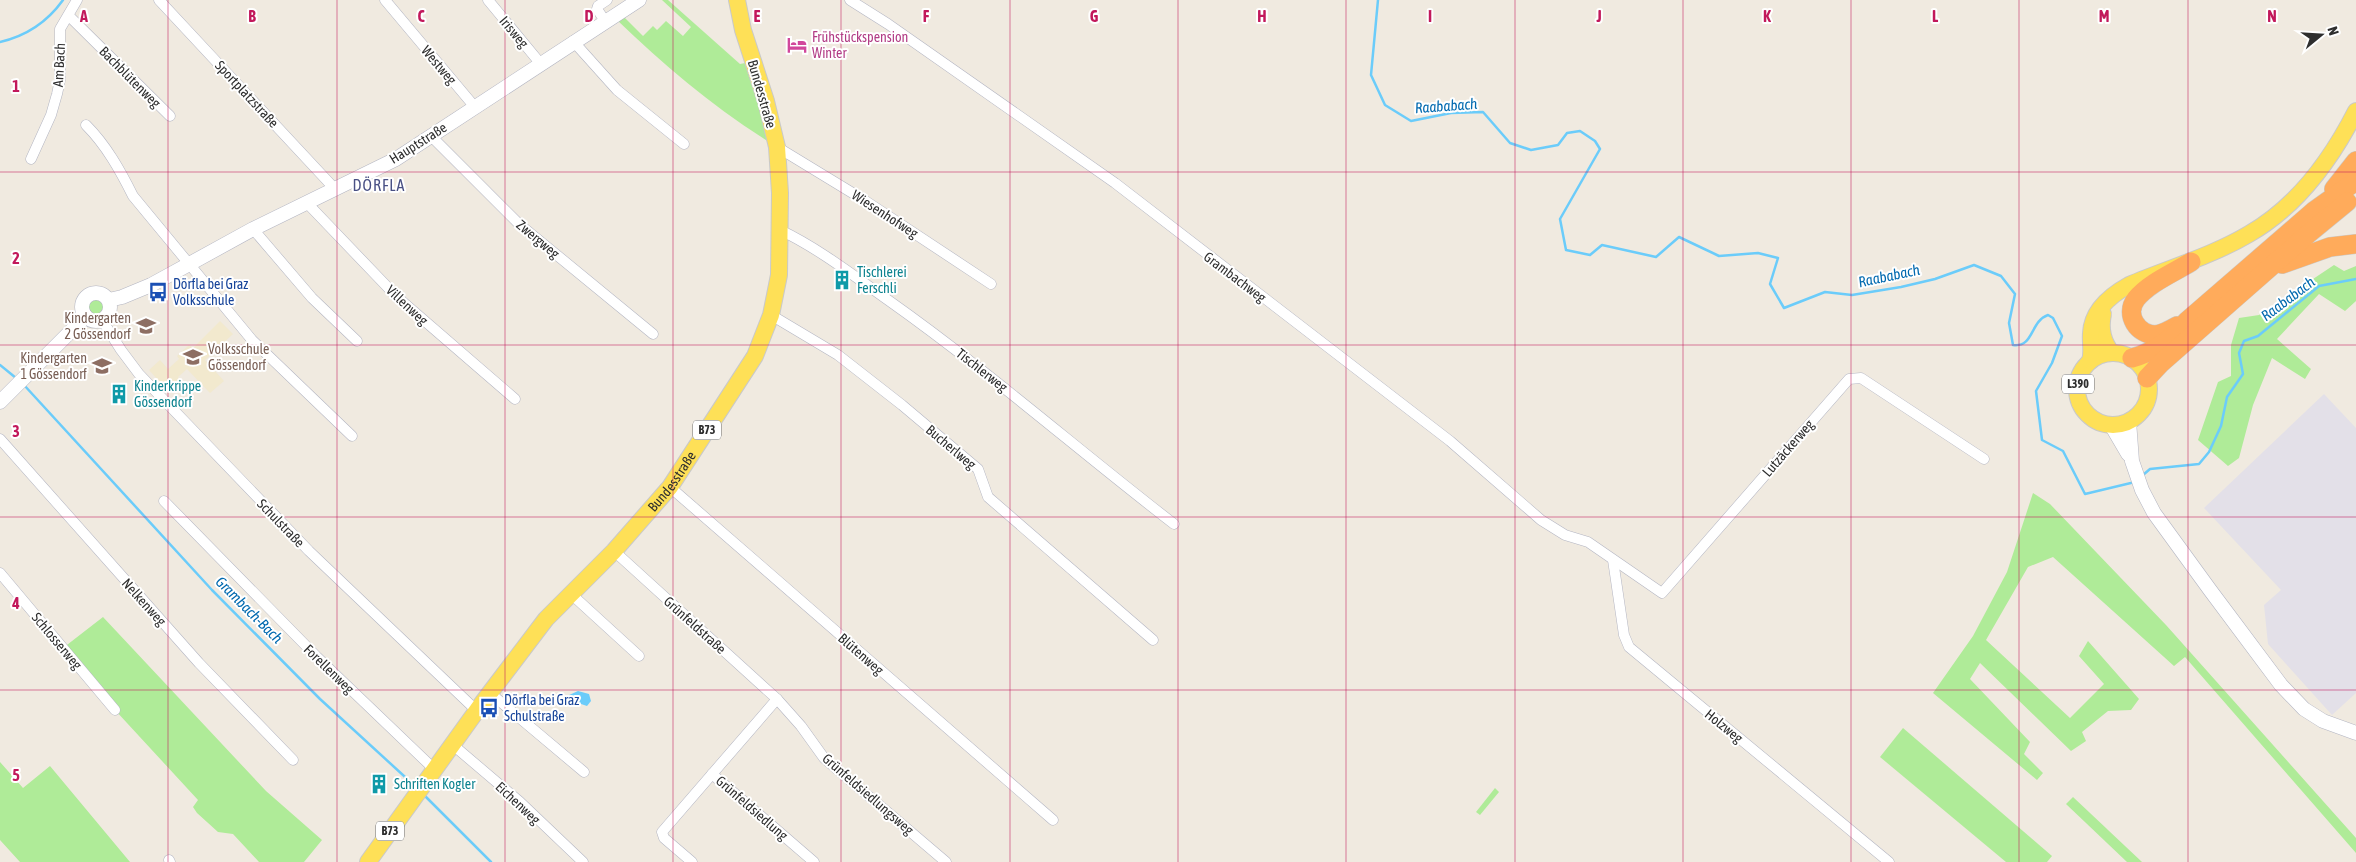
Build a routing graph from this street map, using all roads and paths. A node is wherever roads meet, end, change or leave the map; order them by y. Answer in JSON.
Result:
{"nodes":[{"id":1,"x":76,"y":0,"type":"edge"},
{"id":2,"x":160,"y":0,"type":"edge"},
{"id":3,"x":386,"y":0,"type":"edge"},
{"id":4,"x":488,"y":0,"type":"edge"},
{"id":5,"x":607,"y":0,"type":"edge"},
{"id":6,"x":639,"y":0,"type":"edge"},
{"id":7,"x":737,"y":0,"type":"edge"},
{"id":8,"x":850,"y":0,"type":"edge"},
{"id":9,"x":68,"y":16,"type":"junction"},
{"id":10,"x":605,"y":21,"type":"junction"},
{"id":11,"x":573,"y":41,"type":"junction"},
{"id":12,"x":540,"y":63,"type":"junction"},
{"id":13,"x":474,"y":106,"type":"junction"},
{"id":14,"x":2356,"y":112,"type":"edge"},
{"id":15,"x":170,"y":116,"type":"dead end"},
{"id":16,"x":86,"y":125,"type":"dead end"},
{"id":17,"x":431,"y":136,"type":"junction"},
{"id":18,"x":684,"y":144,"type":"dead end"},
{"id":19,"x":777,"y":147,"type":"junction"},
{"id":20,"x":32,"y":159,"type":"dead end"},
{"id":21,"x":2356,"y":160,"type":"edge"},
{"id":22,"x":2356,"y":181,"type":"edge"},
{"id":23,"x":334,"y":188,"type":"junction"},
{"id":24,"x":2356,"y":196,"type":"edge"},
{"id":25,"x":306,"y":202,"type":"junction"},
{"id":26,"x":2314,"y":211,"type":"junction"},
{"id":27,"x":253,"y":229,"type":"junction"},
{"id":28,"x":780,"y":230,"type":"junction"},
{"id":29,"x":2356,"y":244,"type":"edge"},
{"id":30,"x":2191,"y":262,"type":"junction"},
{"id":31,"x":189,"y":264,"type":"junction"},
{"id":32,"x":2267,"y":271,"type":"junction"},
{"id":33,"x":991,"y":284,"type":"dead end"},
{"id":34,"x":109,"y":300,"type":"junction"},
{"id":35,"x":2107,"y":302,"type":"junction"},
{"id":36,"x":84,"y":314,"type":"junction"},
{"id":37,"x":771,"y":315,"type":"junction"},
{"id":38,"x":102,"y":320,"type":"junction"},
{"id":39,"x":2187,"y":321,"type":"junction"},
{"id":40,"x":652,"y":334,"type":"dead end"},
{"id":41,"x":357,"y":342,"type":"dead end"},
{"id":42,"x":2112,"y":352,"type":"junction"},
{"id":43,"x":2132,"y":358,"type":"junction"},
{"id":44,"x":2090,"y":361,"type":"junction"},
{"id":45,"x":2147,"y":378,"type":"junction"},
{"id":46,"x":515,"y":399,"type":"dead end"},
{"id":47,"x":0,"y":402,"type":"edge"},
{"id":48,"x":2128,"y":421,"type":"junction"},
{"id":49,"x":2111,"y":425,"type":"junction"},
{"id":50,"x":352,"y":436,"type":"dead end"},
{"id":51,"x":0,"y":439,"type":"edge"},
{"id":52,"x":1984,"y":460,"type":"dead end"},
{"id":53,"x":2132,"y":461,"type":"junction"},
{"id":54,"x":670,"y":487,"type":"junction"},
{"id":55,"x":164,"y":501,"type":"dead end"},
{"id":56,"x":1174,"y":524,"type":"dead end"},
{"id":57,"x":614,"y":551,"type":"junction"},
{"id":58,"x":1613,"y":560,"type":"junction"},
{"id":59,"x":0,"y":572,"type":"edge"},
{"id":60,"x":570,"y":593,"type":"junction"},
{"id":61,"x":1153,"y":640,"type":"dead end"},
{"id":62,"x":639,"y":656,"type":"dead end"},
{"id":63,"x":490,"y":693,"type":"junction"},
{"id":64,"x":777,"y":699,"type":"junction"},
{"id":65,"x":114,"y":710,"type":"dead end"},
{"id":66,"x":477,"y":711,"type":"junction"},
{"id":67,"x":2356,"y":733,"type":"edge"},
{"id":68,"x":453,"y":745,"type":"junction"},
{"id":69,"x":293,"y":760,"type":"dead end"},
{"id":70,"x":435,"y":770,"type":"junction"},
{"id":71,"x":584,"y":772,"type":"dead end"},
{"id":72,"x":712,"y":774,"type":"junction"},
{"id":73,"x":1053,"y":820,"type":"dead end"},
{"id":74,"x":368,"y":862,"type":"edge"},
{"id":75,"x":582,"y":862,"type":"edge"},
{"id":76,"x":692,"y":862,"type":"edge"},
{"id":77,"x":814,"y":862,"type":"edge"},
{"id":78,"x":946,"y":862,"type":"edge"},
{"id":79,"x":1889,"y":862,"type":"edge"}],
"edges":[{"from":1,"to":9,"type":"street","name":"Am Bach"},
{"from":2,"to":23,"type":"street","name":"Sportplatzstraße"},
{"from":3,"to":13,"type":"street","name":"Westweg"},
{"from":4,"to":12,"type":"street","name":"Irisweg"},
{"from":5,"to":10,"type":"street"},
{"from":6,"to":10,"type":"main road","name":"Hauptstraße"},
{"from":7,"to":19,"type":"main road","name":"Bundesstraße","number":"B73"},
{"from":8,"to":58,"type":"street","name":"Grambachweg"},
{"from":9,"to":15,"type":"street","name":"Bachblütenweg"},
{"from":9,"to":20,"type":"street","name":"Am Bach"},
{"from":10,"to":11,"type":"main road","name":"Hauptstraße"},
{"from":11,"to":12,"type":"main road","name":"Hauptstraße"},
{"from":11,"to":18,"type":"street"},
{"from":12,"to":13,"type":"main road","name":"Hauptstraße"},
{"from":13,"to":17,"type":"main road","name":"Hauptstraße"},
{"from":14,"to":30,"type":"main road","number":"L390"},
{"from":16,"to":31,"type":"street"},
{"from":17,"to":23,"type":"main road","name":"Hauptstraße"},
{"from":17,"to":40,"type":"street","name":"Zwergweg"},
{"from":19,"to":28,"type":"main road","name":"Bundesstraße","number":"B73"},
{"from":19,"to":33,"type":"street","name":"Wiesenhofweg"},
{"from":21,"to":26,"type":"highway"},
{"from":22,"to":26,"type":"highway"},
{"from":23,"to":25,"type":"main road","name":"Hauptstraße"},
{"from":24,"to":32,"type":"highway"},
{"from":25,"to":27,"type":"main road","name":"Hauptstraße"},
{"from":25,"to":46,"type":"street","name":"Villenweg"},
{"from":26,"to":39,"type":"highway"},
{"from":27,"to":31,"type":"main road","name":"Hauptstraße"},
{"from":27,"to":41,"type":"street"},
{"from":28,"to":37,"type":"main road","name":"Bundesstraße","number":"B73"},
{"from":28,"to":56,"type":"street","name":"Tischlerweg"},
{"from":29,"to":32,"type":"highway"},
{"from":30,"to":35,"type":"main road","number":"L390"},
{"from":30,"to":39,"type":"highway"},
{"from":31,"to":34,"type":"main road","name":"Hauptstraße"},
{"from":31,"to":50,"type":"street"},
{"from":32,"to":45,"type":"highway"},
{"from":34,"to":36,"type":"main road","name":"Hauptstraße"},
{"from":34,"to":38,"type":"main road"},
{"from":35,"to":42,"type":"main road"},
{"from":35,"to":44,"type":"main road","number":"L390"},
{"from":36,"to":38,"type":"main road"},
{"from":36,"to":47,"type":"main road","name":"Hauptstraße"},
{"from":37,"to":54,"type":"main road","name":"Bundesstraße","number":"B73"},
{"from":37,"to":61,"type":"street","name":"Bucherlweg"},
{"from":38,"to":66,"type":"street","name":"Schulstraße"},
{"from":39,"to":43,"type":"highway"},
{"from":42,"to":43,"type":"main road"},
{"from":42,"to":44,"type":"main road","number":"L390"},
{"from":43,"to":45,"type":"main road"},
{"from":44,"to":49,"type":"main road","number":"L390"},
{"from":45,"to":48,"type":"main road"},
{"from":48,"to":49,"type":"main road"},
{"from":48,"to":53,"type":"main road"},
{"from":49,"to":53,"type":"main road"},
{"from":51,"to":69,"type":"street","name":"Nelkenweg"},
{"from":52,"to":58,"type":"street","name":"Lutzäckerweg"},
{"from":53,"to":67,"type":"main road"},
{"from":54,"to":57,"type":"main road","name":"Bundesstraße","number":"B73"},
{"from":54,"to":73,"type":"street","name":"Blütenweg"},
{"from":55,"to":70,"type":"street","name":"Forellenweg"},
{"from":57,"to":60,"type":"main road","name":"Bundesstraße","number":"B73"},
{"from":57,"to":64,"type":"street","name":"Grünfeldstraße"},
{"from":58,"to":79,"type":"street","name":"Holzweg"},
{"from":59,"to":65,"type":"street","name":"Schlosserweg"},
{"from":60,"to":62,"type":"street"},
{"from":60,"to":63,"type":"main road","name":"Bundesstraße","number":"B73"},
{"from":63,"to":66,"type":"main road","name":"Bundesstraße","number":"B73"},
{"from":63,"to":71,"type":"street"},
{"from":64,"to":72,"type":"street","name":"Grünfeldsiedlung"},
{"from":64,"to":78,"type":"street","name":"Grünfeldsiedlungsweg"},
{"from":66,"to":68,"type":"main road","name":"Bundesstraße","number":"B73"},
{"from":68,"to":70,"type":"main road","name":"Bundesstraße","number":"B73"},
{"from":68,"to":75,"type":"street","name":"Eichenweg"},
{"from":70,"to":74,"type":"main road","name":"Bundesstraße","number":"B73"},
{"from":72,"to":76,"type":"street","name":"Grünfeldsiedlung"},
{"from":72,"to":77,"type":"street","name":"Grünfeldsiedlung"}]}
